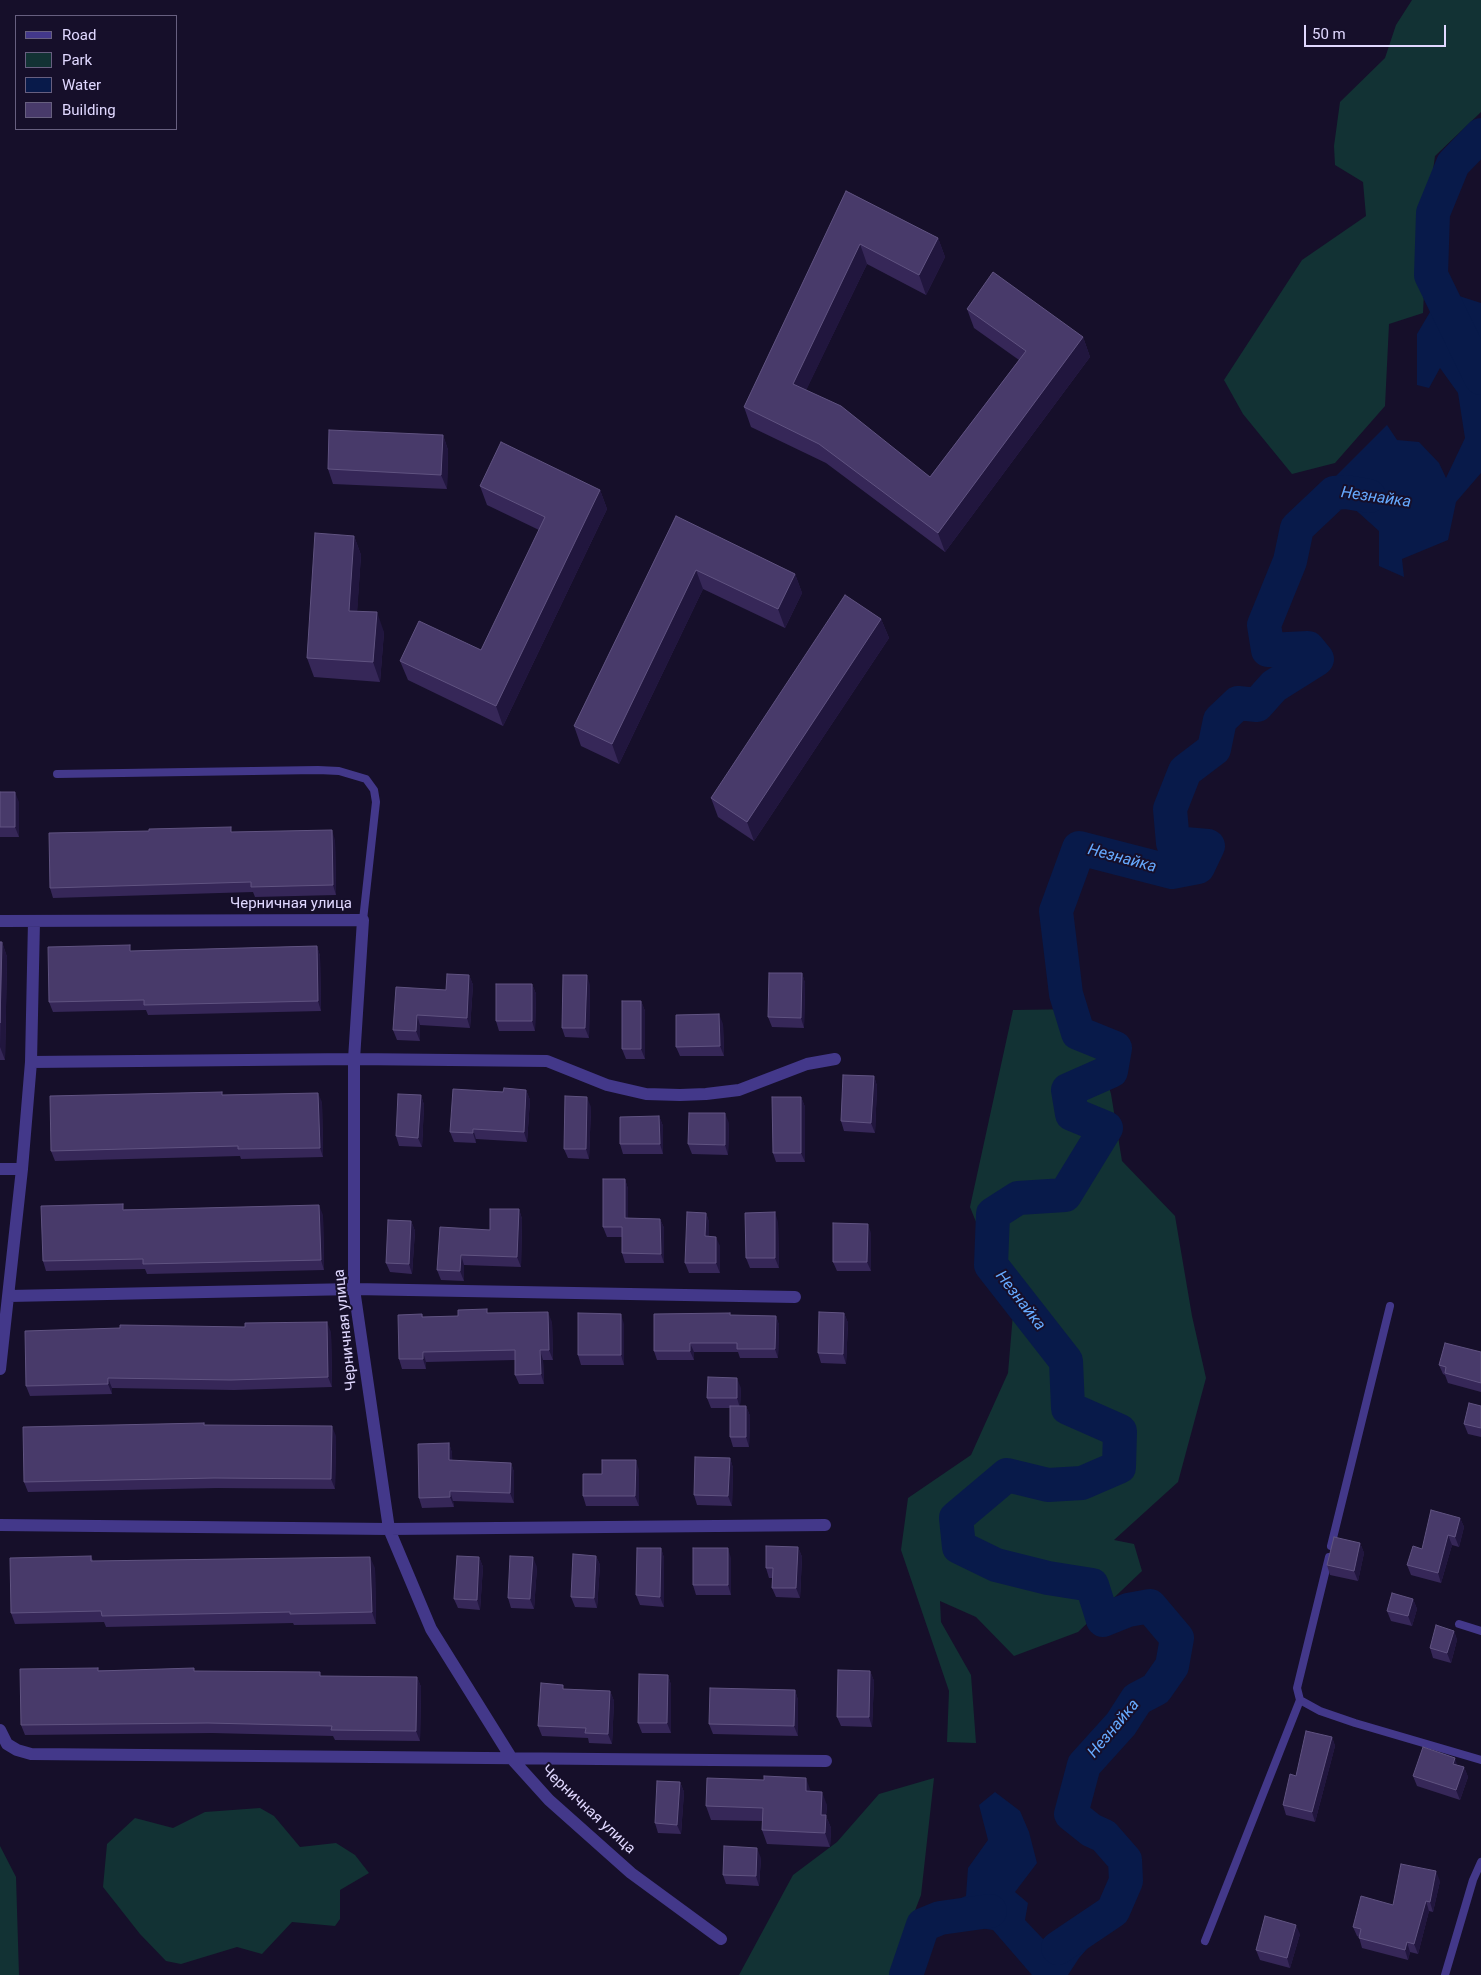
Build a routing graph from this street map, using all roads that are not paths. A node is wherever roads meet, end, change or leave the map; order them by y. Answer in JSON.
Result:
{"nodes":[{"id":1,"x":58,"y":774,"type":"dead end"},
{"id":2,"x":0,"y":920,"type":"edge"},
{"id":3,"x":363,"y":920,"type":"junction"},
{"id":4,"x":34,"y":921,"type":"junction"},
{"id":5,"x":354,"y":1059,"type":"junction"},
{"id":6,"x":835,"y":1059,"type":"dead end"},
{"id":7,"x":31,"y":1062,"type":"junction"},
{"id":8,"x":0,"y":1169,"type":"edge"},
{"id":9,"x":22,"y":1169,"type":"junction"},
{"id":10,"x":354,"y":1289,"type":"junction"},
{"id":11,"x":9,"y":1296,"type":"junction"},
{"id":12,"x":795,"y":1297,"type":"dead end"},
{"id":13,"x":1390,"y":1306,"type":"dead end"},
{"id":14,"x":0,"y":1369,"type":"edge"},
{"id":15,"x":0,"y":1525,"type":"edge"},
{"id":16,"x":825,"y":1525,"type":"dead end"},
{"id":17,"x":389,"y":1529,"type":"junction"},
{"id":18,"x":1459,"y":1624,"type":"dead end"},
{"id":19,"x":1481,"y":1631,"type":"edge"},
{"id":20,"x":1300,"y":1700,"type":"junction"},
{"id":21,"x":0,"y":1730,"type":"edge"},
{"id":22,"x":512,"y":1758,"type":"junction"},
{"id":23,"x":1481,"y":1760,"type":"edge"},
{"id":24,"x":826,"y":1761,"type":"dead end"},
{"id":25,"x":1481,"y":1862,"type":"edge"},
{"id":26,"x":721,"y":1939,"type":"dead end"},
{"id":27,"x":1205,"y":1941,"type":"dead end"},
{"id":28,"x":1445,"y":1975,"type":"edge"}],
"edges":[{"from":1,"to":3,"type":"lane"},
{"from":2,"to":4,"type":"street","name":"Черничная улица"},
{"from":3,"to":4,"type":"street","name":"Черничная улица"},
{"from":3,"to":5,"type":"street","name":"Черничная улица"},
{"from":4,"to":7,"type":"street"},
{"from":5,"to":6,"type":"street"},
{"from":5,"to":7,"type":"street"},
{"from":5,"to":10,"type":"street","name":"Черничная улица"},
{"from":7,"to":9,"type":"street"},
{"from":8,"to":9,"type":"street"},
{"from":9,"to":11,"type":"street"},
{"from":10,"to":11,"type":"street"},
{"from":10,"to":12,"type":"street"},
{"from":10,"to":17,"type":"street","name":"Черничная улица"},
{"from":11,"to":14,"type":"street"},
{"from":13,"to":20,"type":"lane"},
{"from":15,"to":17,"type":"street"},
{"from":16,"to":17,"type":"street"},
{"from":17,"to":22,"type":"street","name":"Черничная улица"},
{"from":18,"to":19,"type":"lane"},
{"from":20,"to":23,"type":"lane"},
{"from":20,"to":27,"type":"lane"},
{"from":21,"to":22,"type":"street"},
{"from":22,"to":24,"type":"street"},
{"from":22,"to":26,"type":"street","name":"Черничная улица"},
{"from":25,"to":28,"type":"lane"}]}
